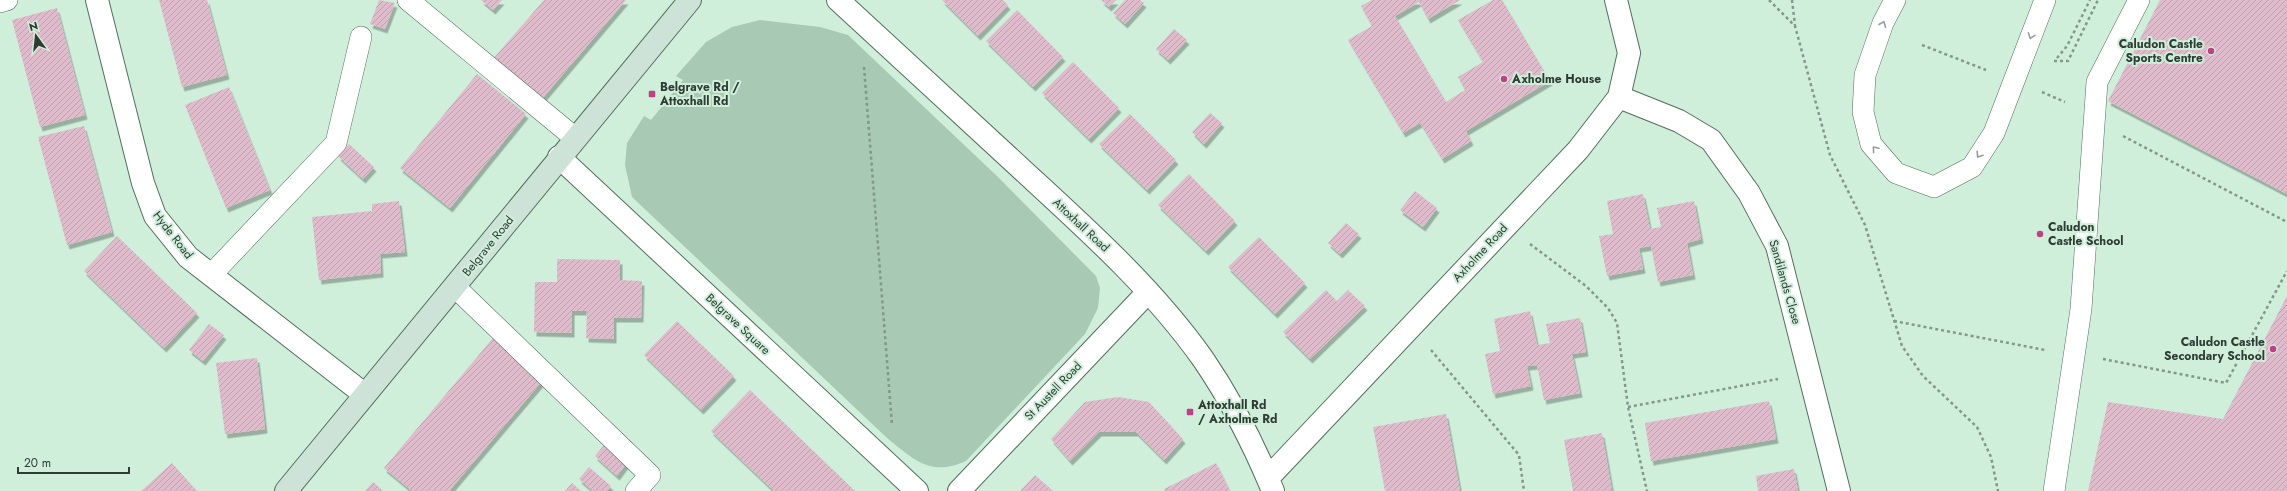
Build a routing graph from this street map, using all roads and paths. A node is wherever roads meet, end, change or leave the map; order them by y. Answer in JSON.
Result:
{"nodes":[{"id":1,"x":7,"y":0,"type":"edge"},
{"id":2,"x":97,"y":0,"type":"edge"},
{"id":3,"x":408,"y":0,"type":"edge"},
{"id":4,"x":690,"y":0,"type":"edge"},
{"id":5,"x":838,"y":0,"type":"edge"},
{"id":6,"x":1616,"y":0,"type":"edge"},
{"id":7,"x":1769,"y":0,"type":"edge"},
{"id":8,"x":1792,"y":0,"type":"edge"},
{"id":9,"x":1895,"y":0,"type":"edge"},
{"id":10,"x":2046,"y":0,"type":"edge"},
{"id":11,"x":2090,"y":0,"type":"edge"},
{"id":12,"x":2098,"y":0,"type":"edge"},
{"id":13,"x":2138,"y":0,"type":"edge"},
{"id":14,"x":0,"y":2,"type":"edge"},
{"id":15,"x":861,"y":21,"type":"junction"},
{"id":16,"x":1795,"y":26,"type":"junction"},
{"id":17,"x":361,"y":37,"type":"dead end"},
{"id":18,"x":1922,"y":45,"type":"dead end"},
{"id":19,"x":2054,"y":61,"type":"junction"},
{"id":20,"x":2048,"y":62,"type":"dead end"},
{"id":21,"x":1970,"y":64,"type":"dead end"},
{"id":22,"x":2040,"y":91,"type":"dead end"},
{"id":23,"x":1619,"y":97,"type":"junction"},
{"id":24,"x":2094,"y":118,"type":"junction"},
{"id":25,"x":575,"y":138,"type":"junction"},
{"id":26,"x":559,"y":157,"type":"junction"},
{"id":27,"x":2287,"y":222,"type":"edge"},
{"id":28,"x":1506,"y":225,"type":"junction"},
{"id":29,"x":2287,"y":271,"type":"edge"},
{"id":30,"x":212,"y":275,"type":"junction"},
{"id":31,"x":455,"y":287,"type":"junction"},
{"id":32,"x":1148,"y":292,"type":"junction"},
{"id":33,"x":1894,"y":321,"type":"junction"},
{"id":34,"x":1410,"y":328,"type":"junction"},
{"id":35,"x":2053,"y":352,"type":"dead end"},
{"id":36,"x":2074,"y":353,"type":"junction"},
{"id":37,"x":1810,"y":373,"type":"junction"},
{"id":38,"x":364,"y":394,"type":"junction"},
{"id":39,"x":1628,"y":407,"type":"junction"},
{"id":40,"x":896,"y":471,"type":"junction"},
{"id":41,"x":1271,"y":485,"type":"edge"},
{"id":42,"x":286,"y":491,"type":"edge"},
{"id":43,"x":636,"y":491,"type":"edge"},
{"id":44,"x":917,"y":491,"type":"edge"},
{"id":45,"x":958,"y":491,"type":"edge"},
{"id":46,"x":1524,"y":491,"type":"edge"},
{"id":47,"x":1647,"y":491,"type":"edge"},
{"id":48,"x":1839,"y":491,"type":"edge"},
{"id":49,"x":1998,"y":491,"type":"edge"},
{"id":50,"x":2054,"y":491,"type":"edge"}],
"edges":[{"from":1,"to":14,"type":"lane"},
{"from":2,"to":30,"type":"street","name":"Hyde Road"},
{"from":3,"to":25,"type":"lane"},
{"from":4,"to":25,"type":"street","name":"Belgrave Road"},
{"from":5,"to":15,"type":"street","name":"Attoxhall Road"},
{"from":6,"to":23,"type":"street","name":"Axholme Road"},
{"from":7,"to":16,"type":"path"},
{"from":8,"to":16,"type":"path"},
{"from":10,"to":9,"type":"lane","one_way":true},
{"from":11,"to":19,"type":"path"},
{"from":12,"to":19,"type":"path"},
{"from":13,"to":24,"type":"lane"},
{"from":15,"to":32,"type":"street","name":"Attoxhall Road"},
{"from":15,"to":40,"type":"path"},
{"from":16,"to":33,"type":"path"},
{"from":17,"to":30,"type":"lane"},
{"from":18,"to":21,"type":"path"},
{"from":19,"to":20,"type":"path"},
{"from":22,"to":24,"type":"path"},
{"from":23,"to":28,"type":"street","name":"Axholme Road"},
{"from":23,"to":37,"type":"street","name":"Sandilands Close"},
{"from":24,"to":27,"type":"path"},
{"from":24,"to":36,"type":"lane"},
{"from":25,"to":26,"type":"street","name":"Belgrave Road"},
{"from":26,"to":31,"type":"street","name":"Belgrave Road"},
{"from":26,"to":40,"type":"street","name":"Belgrave Square"},
{"from":28,"to":34,"type":"street","name":"Axholme Road"},
{"from":28,"to":39,"type":"path"},
{"from":29,"to":36,"type":"path"},
{"from":30,"to":38,"type":"street","name":"Hyde Road"},
{"from":31,"to":38,"type":"street","name":"Belgrave Road"},
{"from":31,"to":43,"type":"lane"},
{"from":32,"to":41,"type":"street","name":"Attoxhall Road"},
{"from":32,"to":45,"type":"street","name":"St Austell Road"},
{"from":33,"to":35,"type":"path"},
{"from":33,"to":49,"type":"path"},
{"from":34,"to":41,"type":"street","name":"Axholme Road"},
{"from":34,"to":46,"type":"path"},
{"from":36,"to":50,"type":"lane"},
{"from":37,"to":39,"type":"path"},
{"from":37,"to":48,"type":"street","name":"Sandilands Close"},
{"from":38,"to":42,"type":"street","name":"Belgrave Road"},
{"from":39,"to":47,"type":"path"},
{"from":40,"to":44,"type":"street","name":"Belgrave Square"}]}
